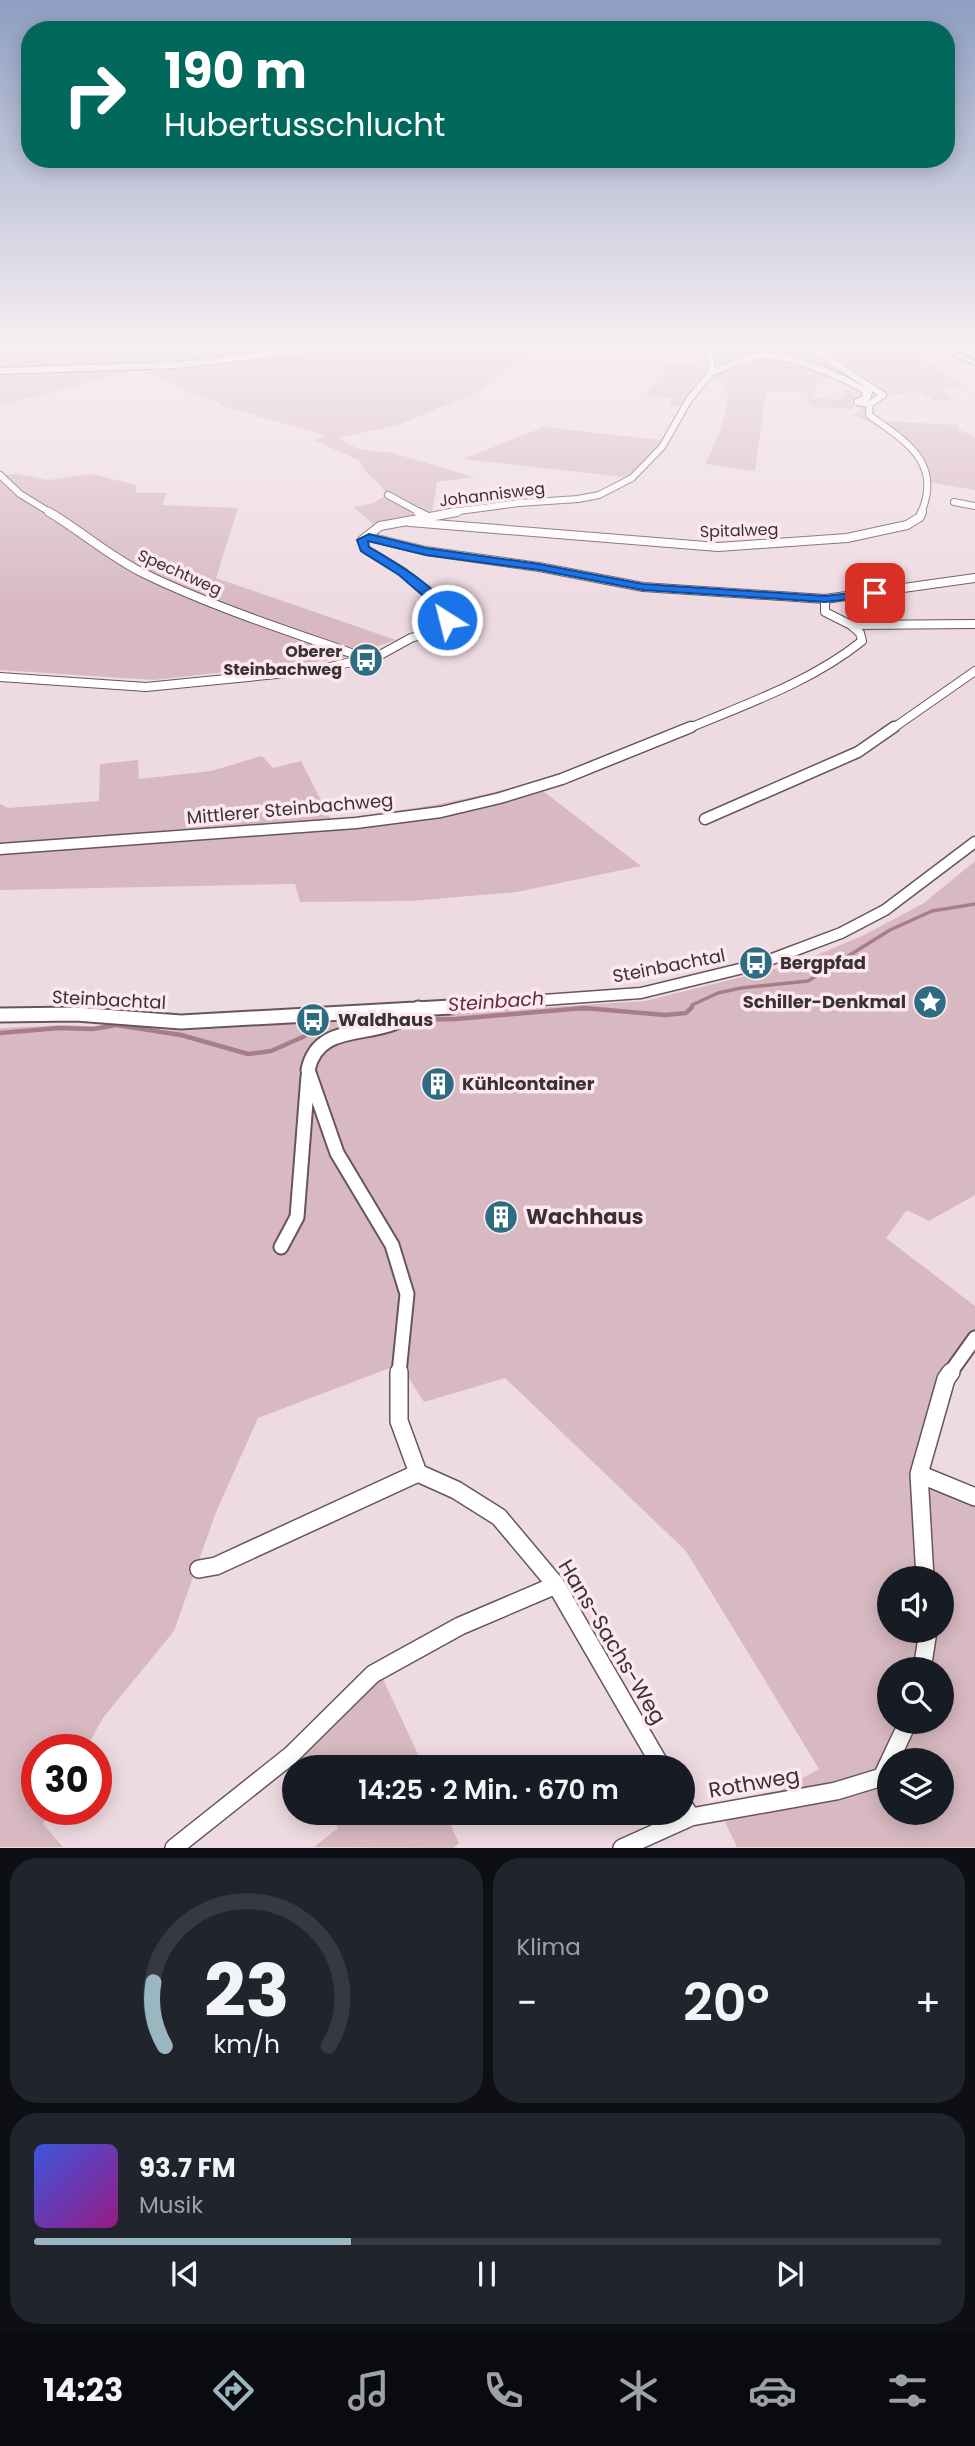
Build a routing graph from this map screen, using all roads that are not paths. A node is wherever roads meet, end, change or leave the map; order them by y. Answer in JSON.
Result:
{"nodes":[{"id":1,"x":671,"y":433,"type":"edge"},
{"id":2,"x":897,"y":433,"type":"edge"},
{"id":3,"x":0,"y":475,"type":"edge"},
{"id":4,"x":388,"y":495,"type":"dead end"},
{"id":5,"x":954,"y":502,"type":"dead end"},
{"id":6,"x":975,"y":506,"type":"edge"},
{"id":7,"x":426,"y":516,"type":"junction"},
{"id":8,"x":400,"y":521,"type":"junction"},
{"id":9,"x":369,"y":537,"type":"junction"},
{"id":10,"x":975,"y":578,"type":"edge"},
{"id":11,"x":824,"y":602,"type":"junction"},
{"id":12,"x":975,"y":624,"type":"edge"},
{"id":13,"x":851,"y":625,"type":"junction"},
{"id":14,"x":368,"y":659,"type":"junction"},
{"id":15,"x":975,"y":671,"type":"edge"},
{"id":16,"x":0,"y":677,"type":"edge"},
{"id":17,"x":705,"y":819,"type":"dead end"},
{"id":18,"x":975,"y":842,"type":"edge"},
{"id":19,"x":0,"y":849,"type":"edge"},
{"id":20,"x":419,"y":1008,"type":"junction"},
{"id":21,"x":0,"y":1015,"type":"edge"},
{"id":22,"x":309,"y":1070,"type":"junction"},
{"id":23,"x":281,"y":1247,"type":"dead end"},
{"id":24,"x":975,"y":1338,"type":"edge"},
{"id":25,"x":418,"y":1473,"type":"junction"},
{"id":26,"x":919,"y":1474,"type":"junction"},
{"id":27,"x":975,"y":1497,"type":"edge"},
{"id":28,"x":924,"y":1566,"type":"edge"},
{"id":29,"x":199,"y":1569,"type":"dead end"},
{"id":30,"x":556,"y":1585,"type":"junction"},
{"id":31,"x":654,"y":1755,"type":"edge"},
{"id":32,"x":877,"y":1779,"type":"edge"},
{"id":33,"x":695,"y":1809,"type":"edge"},
{"id":34,"x":661,"y":1825,"type":"edge"},
{"id":35,"x":174,"y":1847,"type":"edge"},
{"id":36,"x":622,"y":1847,"type":"edge"}],
"edges":[{"from":1,"to":7,"type":"street","name":"Johannisweg"},
{"from":2,"to":8,"type":"street","name":"Spitalweg"},
{"from":3,"to":14,"type":"street","name":"Spechtweg"},
{"from":4,"to":7,"type":"street"},
{"from":5,"to":6,"type":"street"},
{"from":7,"to":8,"type":"street","name":"Johannisweg"},
{"from":8,"to":9,"type":"street","name":"Johannisweg"},
{"from":9,"to":11,"type":"street"},
{"from":9,"to":14,"type":"street"},
{"from":10,"to":11,"type":"street"},
{"from":11,"to":13,"type":"street"},
{"from":12,"to":13,"type":"street"},
{"from":13,"to":19,"type":"street","name":"Mittlerer Steinbachweg"},
{"from":14,"to":16,"type":"street"},
{"from":15,"to":17,"type":"street"},
{"from":18,"to":20,"type":"street","name":"Steinbachtal"},
{"from":20,"to":21,"type":"street","name":"Steinbachtal"},
{"from":20,"to":22,"type":"street"},
{"from":22,"to":23,"type":"street"},
{"from":22,"to":25,"type":"street"},
{"from":24,"to":26,"type":"street"},
{"from":25,"to":29,"type":"street"},
{"from":25,"to":30,"type":"street","name":"Hans-Sachs-Weg"},
{"from":26,"to":27,"type":"street"},
{"from":26,"to":28,"type":"street"},
{"from":30,"to":31,"type":"street","name":"Hans-Sachs-Weg"},
{"from":30,"to":35,"type":"street"},
{"from":32,"to":33,"type":"street","name":"Rothweg"},
{"from":34,"to":36,"type":"street","name":"Rothweg"}]}
